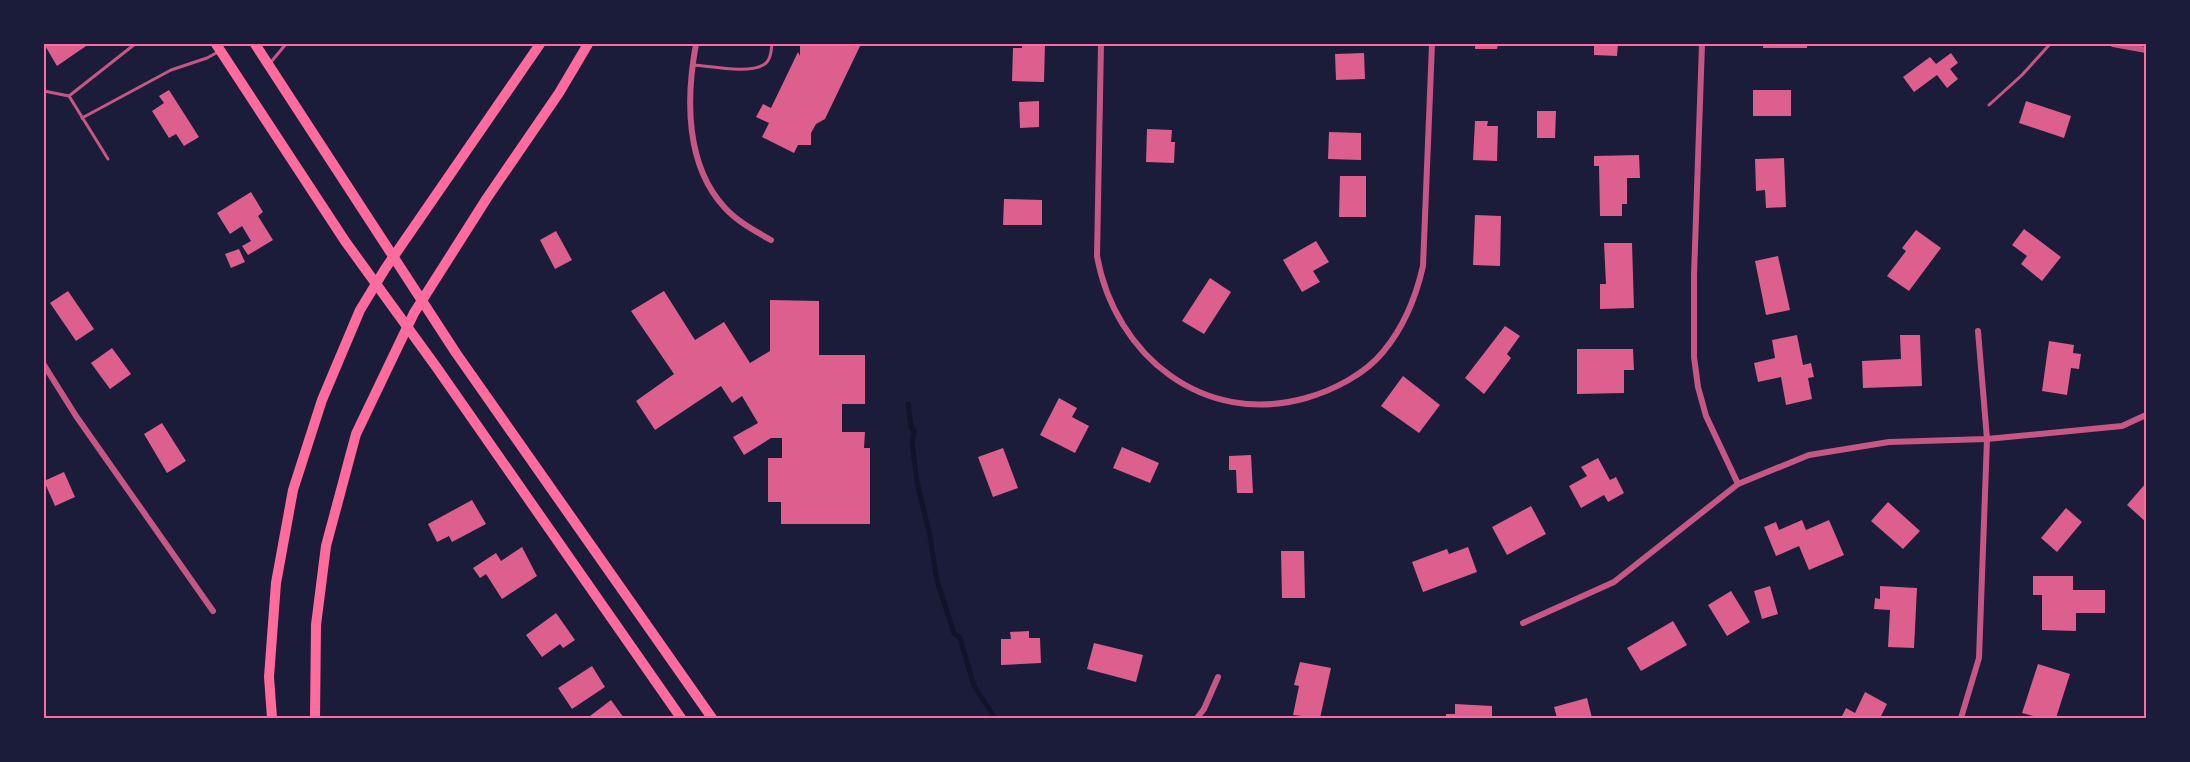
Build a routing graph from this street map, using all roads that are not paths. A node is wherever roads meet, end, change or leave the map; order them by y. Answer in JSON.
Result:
{"nodes":[{"id":1,"x":135,"y":44,"type":"edge"},
{"id":2,"x":255,"y":44,"type":"edge"},
{"id":3,"x":286,"y":44,"type":"edge"},
{"id":4,"x":540,"y":44,"type":"edge"},
{"id":5,"x":588,"y":44,"type":"edge"},
{"id":6,"x":696,"y":44,"type":"edge"},
{"id":7,"x":772,"y":44,"type":"edge"},
{"id":8,"x":1101,"y":44,"type":"edge"},
{"id":9,"x":1432,"y":44,"type":"edge"},
{"id":10,"x":1702,"y":44,"type":"edge"},
{"id":11,"x":2050,"y":44,"type":"edge"},
{"id":12,"x":2113,"y":44,"type":"edge"},
{"id":13,"x":218,"y":47,"type":"edge"},
{"id":14,"x":2146,"y":50,"type":"edge"},
{"id":15,"x":270,"y":64,"type":"junction"},
{"id":16,"x":692,"y":65,"type":"junction"},
{"id":17,"x":44,"y":91,"type":"edge"},
{"id":18,"x":69,"y":96,"type":"junction"},
{"id":19,"x":1989,"y":105,"type":"dead end"},
{"id":20,"x":82,"y":118,"type":"junction"},
{"id":21,"x":108,"y":159,"type":"dead end"},
{"id":22,"x":771,"y":240,"type":"dead end"},
{"id":23,"x":1978,"y":331,"type":"dead end"},
{"id":24,"x":44,"y":365,"type":"edge"},
{"id":25,"x":51,"y":376,"type":"junction"},
{"id":26,"x":44,"y":377,"type":"edge"},
{"id":27,"x":2146,"y":415,"type":"edge"},
{"id":28,"x":1987,"y":439,"type":"junction"},
{"id":29,"x":1738,"y":484,"type":"junction"},
{"id":30,"x":213,"y":611,"type":"dead end"},
{"id":31,"x":1523,"y":623,"type":"dead end"},
{"id":32,"x":1218,"y":677,"type":"dead end"},
{"id":33,"x":272,"y":718,"type":"edge"},
{"id":34,"x":315,"y":718,"type":"edge"},
{"id":35,"x":681,"y":718,"type":"edge"},
{"id":36,"x":712,"y":718,"type":"edge"},
{"id":37,"x":1197,"y":718,"type":"edge"},
{"id":38,"x":1960,"y":718,"type":"edge"}],
"edges":[{"from":1,"to":18,"type":"lane"},
{"from":2,"to":15,"type":"main road"},
{"from":3,"to":15,"type":"lane"},
{"from":4,"to":33,"type":"main road"},
{"from":5,"to":34,"type":"main road"},
{"from":6,"to":16,"type":"street"},
{"from":7,"to":16,"type":"lane"},
{"from":8,"to":9,"type":"street"},
{"from":10,"to":29,"type":"street"},
{"from":11,"to":19,"type":"lane"},
{"from":12,"to":14,"type":"street"},
{"from":13,"to":20,"type":"lane"},
{"from":13,"to":35,"type":"main road"},
{"from":15,"to":36,"type":"main road"},
{"from":16,"to":22,"type":"street"},
{"from":17,"to":18,"type":"lane"},
{"from":18,"to":20,"type":"lane"},
{"from":20,"to":21,"type":"lane"},
{"from":23,"to":28,"type":"street"},
{"from":24,"to":25,"type":"street"},
{"from":25,"to":26,"type":"street"},
{"from":25,"to":30,"type":"street"},
{"from":27,"to":28,"type":"street"},
{"from":28,"to":29,"type":"street"},
{"from":28,"to":38,"type":"street"},
{"from":29,"to":31,"type":"street"},
{"from":32,"to":37,"type":"street"}]}
